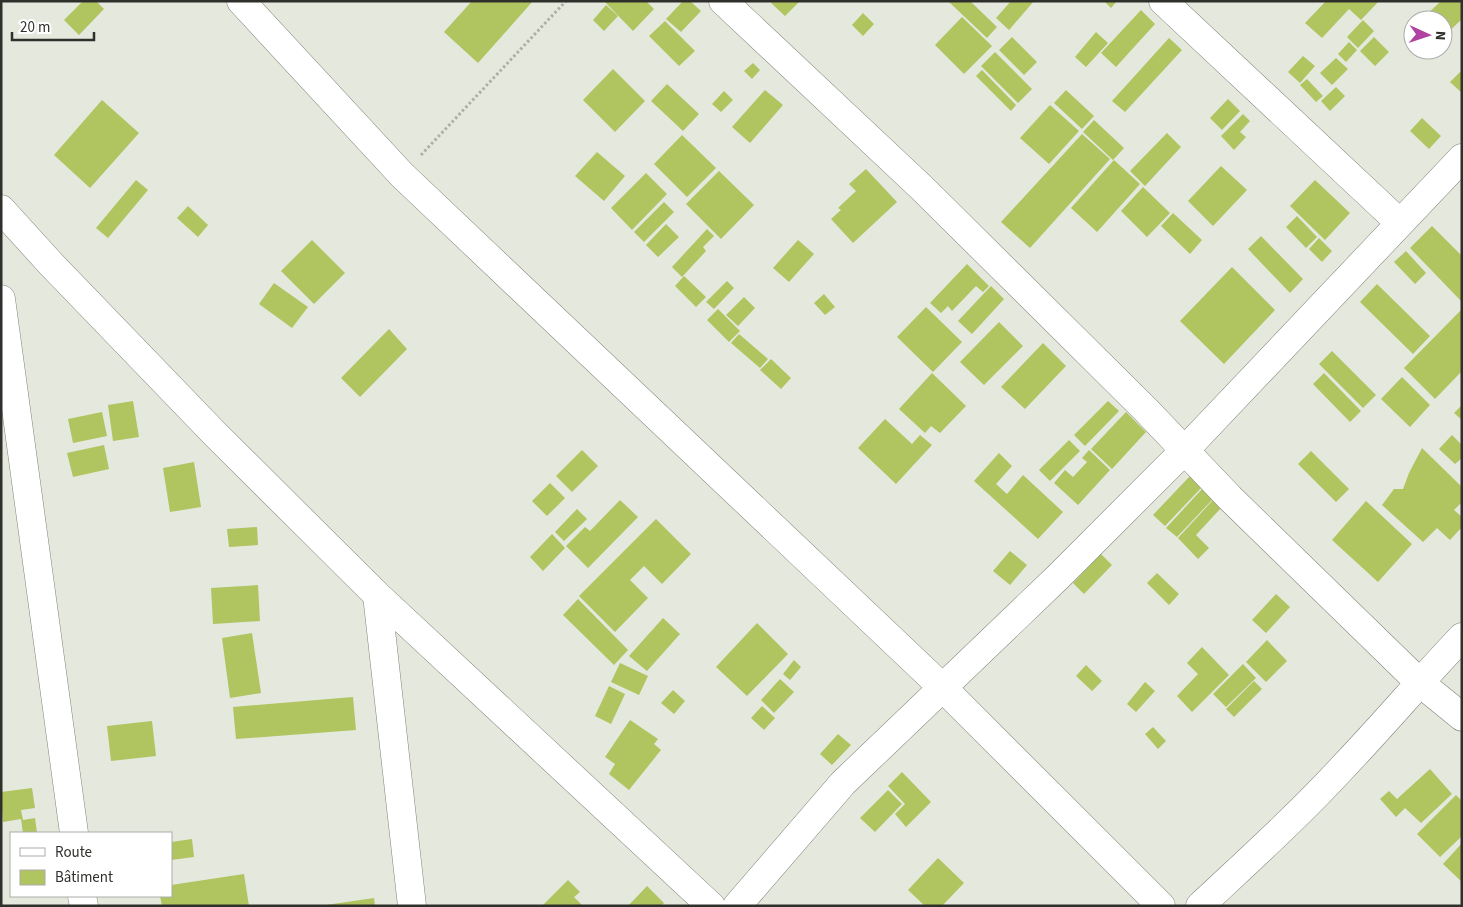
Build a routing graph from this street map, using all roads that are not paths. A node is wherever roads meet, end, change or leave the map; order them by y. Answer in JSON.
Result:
{"nodes":[{"id":1,"x":241,"y":1,"type":"edge"},
{"id":2,"x":722,"y":1,"type":"edge"},
{"id":3,"x":1163,"y":1,"type":"edge"},
{"id":4,"x":1462,"y":158,"type":"edge"},
{"id":5,"x":1,"y":210,"type":"edge"},
{"id":6,"x":1400,"y":223,"type":"junction"},
{"id":7,"x":1,"y":299,"type":"edge"},
{"id":8,"x":1184,"y":451,"type":"junction"},
{"id":9,"x":377,"y":595,"type":"junction"},
{"id":10,"x":1462,"y":637,"type":"edge"},
{"id":11,"x":1419,"y":682,"type":"junction"},
{"id":12,"x":942,"y":688,"type":"junction"},
{"id":13,"x":1462,"y":717,"type":"edge"},
{"id":14,"x":74,"y":832,"type":"edge"},
{"id":15,"x":412,"y":906,"type":"edge"},
{"id":16,"x":712,"y":906,"type":"edge"},
{"id":17,"x":738,"y":906,"type":"edge"},
{"id":18,"x":1160,"y":906,"type":"edge"},
{"id":19,"x":1200,"y":906,"type":"edge"}],
"edges":[{"from":1,"to":12,"type":"street"},
{"from":2,"to":8,"type":"street"},
{"from":3,"to":6,"type":"street"},
{"from":4,"to":6,"type":"street"},
{"from":5,"to":9,"type":"street"},
{"from":6,"to":8,"type":"street"},
{"from":7,"to":14,"type":"street"},
{"from":8,"to":11,"type":"street"},
{"from":8,"to":12,"type":"street"},
{"from":9,"to":15,"type":"street"},
{"from":9,"to":16,"type":"street"},
{"from":10,"to":11,"type":"street"},
{"from":11,"to":13,"type":"street"},
{"from":11,"to":19,"type":"street"},
{"from":12,"to":17,"type":"street"},
{"from":12,"to":18,"type":"street"}]}
